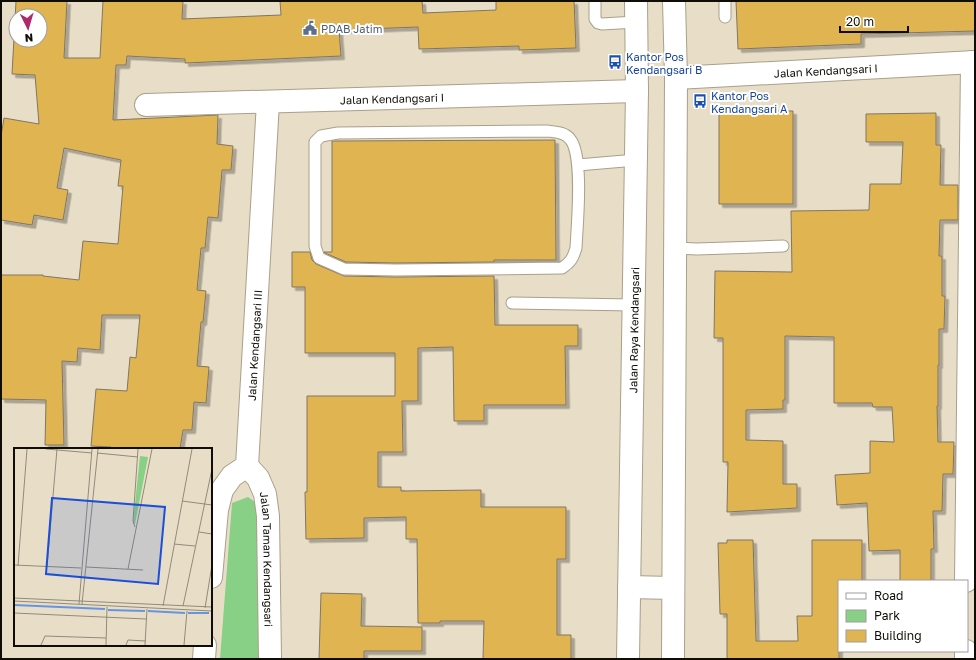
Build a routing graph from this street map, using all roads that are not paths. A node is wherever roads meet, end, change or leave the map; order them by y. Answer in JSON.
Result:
{"nodes":[{"id":1,"x":595,"y":1,"type":"edge"},
{"id":2,"x":674,"y":1,"type":"edge"},
{"id":3,"x":725,"y":1,"type":"edge"},
{"id":4,"x":636,"y":11,"type":"edge"},
{"id":5,"x":725,"y":17,"type":"dead end"},
{"id":6,"x":973,"y":62,"type":"edge"},
{"id":7,"x":676,"y":78,"type":"junction"},
{"id":8,"x":637,"y":91,"type":"junction"},
{"id":9,"x":268,"y":102,"type":"junction"},
{"id":10,"x":146,"y":105,"type":"dead end"},
{"id":11,"x":636,"y":160,"type":"junction"},
{"id":12,"x":578,"y":165,"type":"junction"},
{"id":13,"x":783,"y":246,"type":"dead end"},
{"id":14,"x":675,"y":248,"type":"junction"},
{"id":15,"x":512,"y":303,"type":"dead end"},
{"id":16,"x":633,"y":305,"type":"junction"},
{"id":17,"x":247,"y":466,"type":"junction"},
{"id":18,"x":212,"y":566,"type":"edge"},
{"id":19,"x":966,"y":580,"type":"edge"},
{"id":20,"x":629,"y":587,"type":"junction"},
{"id":21,"x":673,"y":588,"type":"junction"},
{"id":22,"x":205,"y":646,"type":"edge"},
{"id":23,"x":204,"y":659,"type":"edge"},
{"id":24,"x":270,"y":659,"type":"edge"},
{"id":25,"x":628,"y":659,"type":"edge"},
{"id":26,"x":673,"y":659,"type":"edge"}],
"edges":[{"from":1,"to":4,"type":"lane"},
{"from":2,"to":7,"type":"street"},
{"from":3,"to":5,"type":"lane"},
{"from":4,"to":8,"type":"street","name":"Jalan Raya Kendangsari"},
{"from":6,"to":7,"type":"street","name":"Jalan Kendangsari I"},
{"from":6,"to":19,"type":"street"},
{"from":7,"to":14,"type":"street"},
{"from":8,"to":9,"type":"street","name":"Jalan Kendangsari I"},
{"from":8,"to":11,"type":"street","name":"Jalan Raya Kendangsari"},
{"from":9,"to":10,"type":"street","name":"Jalan Kendangsari I"},
{"from":9,"to":17,"type":"street","name":"Jalan Kendangsari III"},
{"from":11,"to":12,"type":"lane"},
{"from":11,"to":16,"type":"street","name":"Jalan Raya Kendangsari"},
{"from":12,"to":12,"type":"lane"},
{"from":13,"to":14,"type":"lane"},
{"from":14,"to":21,"type":"street"},
{"from":15,"to":16,"type":"lane"},
{"from":16,"to":20,"type":"street","name":"Jalan Raya Kendangsari"},
{"from":17,"to":18,"type":"street"},
{"from":17,"to":24,"type":"street","name":"Jalan Taman Kendangsari"},
{"from":20,"to":21,"type":"street"},
{"from":20,"to":25,"type":"street","name":"Jalan Raya Kendangsari"},
{"from":21,"to":26,"type":"street"},
{"from":22,"to":23,"type":"street"}]}
